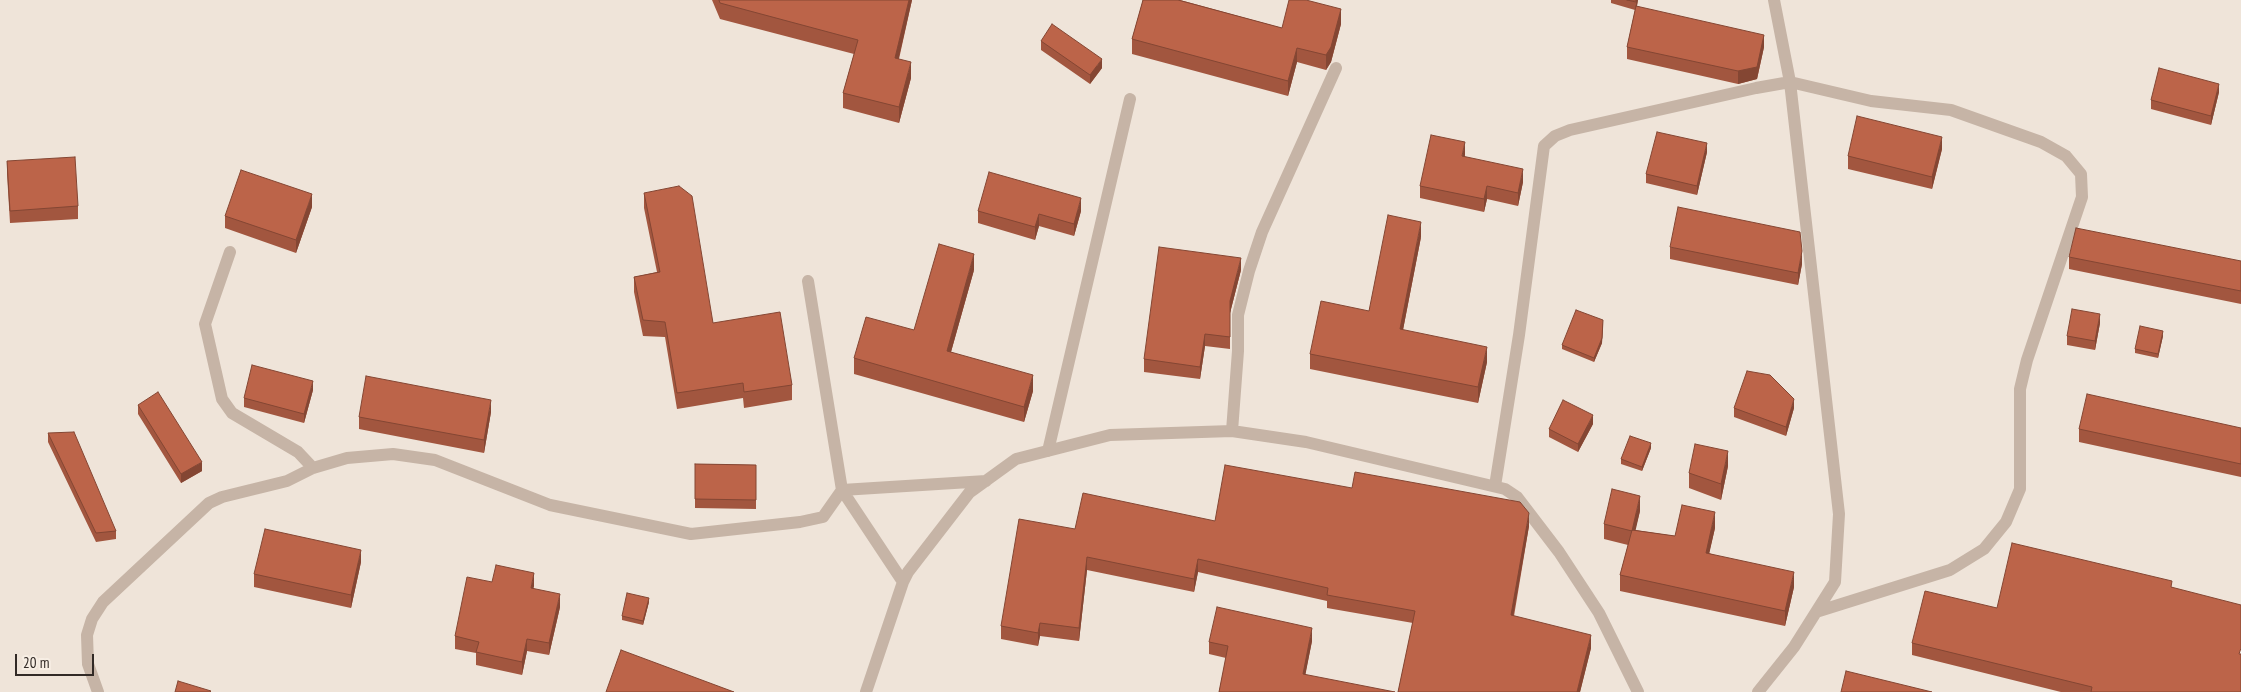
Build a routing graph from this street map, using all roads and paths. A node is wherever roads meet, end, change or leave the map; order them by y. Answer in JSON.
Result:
{"nodes":[{"id":1,"x":1774,"y":0,"type":"edge"},
{"id":2,"x":1336,"y":68,"type":"dead end"},
{"id":3,"x":1790,"y":82,"type":"junction"},
{"id":4,"x":1130,"y":99,"type":"dead end"},
{"id":5,"x":230,"y":252,"type":"dead end"},
{"id":6,"x":808,"y":280,"type":"dead end"},
{"id":7,"x":1232,"y":432,"type":"junction"},
{"id":8,"x":1048,"y":451,"type":"junction"},
{"id":9,"x":313,"y":468,"type":"junction"},
{"id":10,"x":986,"y":481,"type":"junction"},
{"id":11,"x":1495,"y":486,"type":"junction"},
{"id":12,"x":842,"y":490,"type":"junction"},
{"id":13,"x":902,"y":582,"type":"junction"},
{"id":14,"x":1816,"y":612,"type":"junction"},
{"id":15,"x":98,"y":692,"type":"edge"},
{"id":16,"x":866,"y":692,"type":"edge"},
{"id":17,"x":1638,"y":692,"type":"edge"},
{"id":18,"x":1758,"y":692,"type":"edge"}],
"edges":[{"from":1,"to":3,"type":"street"},
{"from":2,"to":7,"type":"street"},
{"from":3,"to":11,"type":"street"},
{"from":3,"to":14,"type":"street"},
{"from":3,"to":14,"type":"street"},
{"from":4,"to":8,"type":"street"},
{"from":5,"to":9,"type":"street"},
{"from":6,"to":12,"type":"street"},
{"from":7,"to":8,"type":"street"},
{"from":7,"to":11,"type":"street"},
{"from":8,"to":10,"type":"street"},
{"from":9,"to":12,"type":"street"},
{"from":9,"to":15,"type":"street"},
{"from":10,"to":12,"type":"street"},
{"from":10,"to":13,"type":"street"},
{"from":11,"to":17,"type":"street"},
{"from":12,"to":13,"type":"street"},
{"from":13,"to":16,"type":"street"},
{"from":14,"to":18,"type":"street"}]}
